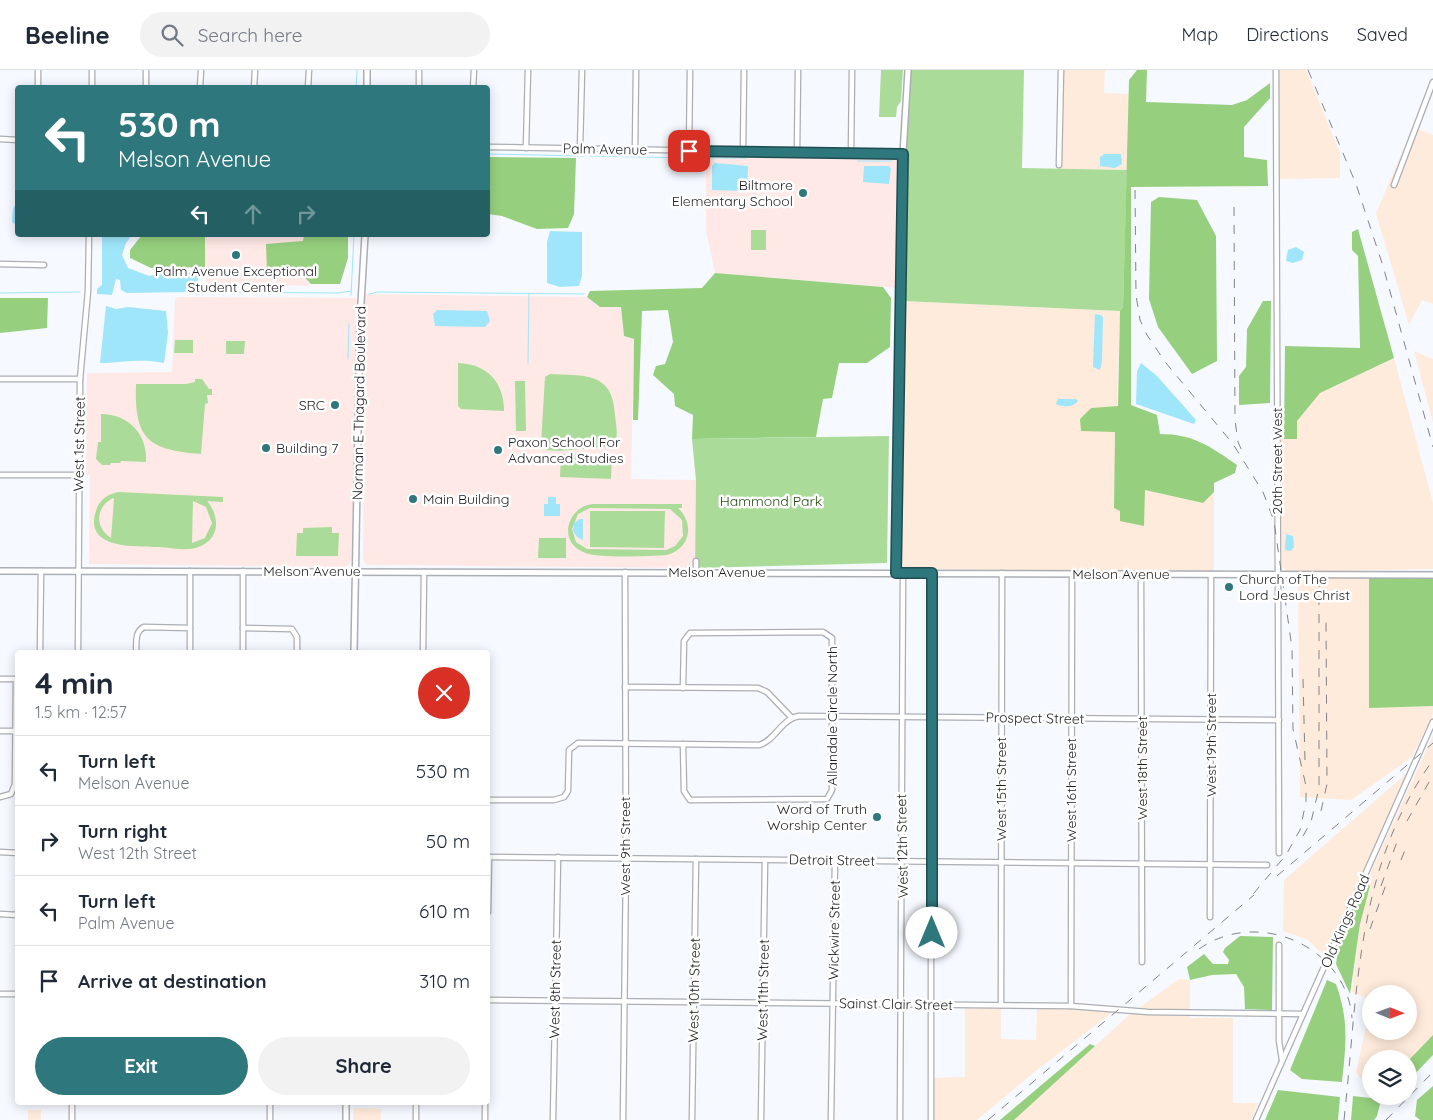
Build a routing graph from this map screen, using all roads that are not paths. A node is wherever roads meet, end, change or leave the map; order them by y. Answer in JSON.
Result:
{"nodes":[{"id":1,"x":38,"y":70,"type":"edge"},
{"id":2,"x":92,"y":70,"type":"edge"},
{"id":3,"x":146,"y":70,"type":"edge"},
{"id":4,"x":201,"y":70,"type":"edge"},
{"id":5,"x":255,"y":70,"type":"edge"},
{"id":6,"x":309,"y":70,"type":"edge"},
{"id":7,"x":367,"y":70,"type":"edge"},
{"id":8,"x":419,"y":70,"type":"edge"},
{"id":9,"x":474,"y":70,"type":"edge"},
{"id":10,"x":528,"y":70,"type":"edge"},
{"id":11,"x":582,"y":70,"type":"edge"},
{"id":12,"x":636,"y":70,"type":"edge"},
{"id":13,"x":690,"y":70,"type":"edge"},
{"id":14,"x":744,"y":70,"type":"edge"},
{"id":15,"x":798,"y":70,"type":"edge"},
{"id":16,"x":852,"y":70,"type":"edge"},
{"id":17,"x":908,"y":70,"type":"edge"},
{"id":18,"x":1061,"y":70,"type":"edge"},
{"id":19,"x":1276,"y":70,"type":"edge"},
{"id":20,"x":1433,"y":82,"type":"edge"},
{"id":21,"x":38,"y":85,"type":"edge"},
{"id":22,"x":92,"y":85,"type":"edge"},
{"id":23,"x":146,"y":85,"type":"edge"},
{"id":24,"x":200,"y":85,"type":"edge"},
{"id":25,"x":254,"y":85,"type":"edge"},
{"id":26,"x":308,"y":85,"type":"edge"},
{"id":27,"x":367,"y":85,"type":"edge"},
{"id":28,"x":419,"y":85,"type":"edge"},
{"id":29,"x":473,"y":85,"type":"edge"},
{"id":30,"x":0,"y":140,"type":"edge"},
{"id":31,"x":15,"y":140,"type":"edge"},
{"id":32,"x":490,"y":147,"type":"edge"},
{"id":33,"x":526,"y":148,"type":"junction"},
{"id":34,"x":580,"y":149,"type":"junction"},
{"id":35,"x":635,"y":150,"type":"junction"},
{"id":36,"x":689,"y":151,"type":"junction"},
{"id":37,"x":743,"y":152,"type":"junction"},
{"id":38,"x":797,"y":152,"type":"junction"},
{"id":39,"x":852,"y":153,"type":"junction"},
{"id":40,"x":903,"y":154,"type":"junction"},
{"id":41,"x":1059,"y":164,"type":"dead end"},
{"id":42,"x":1394,"y":185,"type":"dead end"},
{"id":43,"x":89,"y":237,"type":"edge"},
{"id":44,"x":364,"y":237,"type":"edge"},
{"id":45,"x":0,"y":264,"type":"edge"},
{"id":46,"x":44,"y":265,"type":"dead end"},
{"id":47,"x":0,"y":379,"type":"edge"},
{"id":48,"x":80,"y":380,"type":"junction"},
{"id":49,"x":0,"y":475,"type":"edge"},
{"id":50,"x":78,"y":476,"type":"junction"},
{"id":51,"x":696,"y":561,"type":"dead end"},
{"id":52,"x":0,"y":570,"type":"edge"},
{"id":53,"x":41,"y":571,"type":"junction"},
{"id":54,"x":78,"y":571,"type":"junction"},
{"id":55,"x":190,"y":571,"type":"junction"},
{"id":56,"x":243,"y":571,"type":"junction"},
{"id":57,"x":355,"y":572,"type":"junction"},
{"id":58,"x":424,"y":572,"type":"junction"},
{"id":59,"x":625,"y":572,"type":"junction"},
{"id":60,"x":696,"y":572,"type":"junction"},
{"id":61,"x":900,"y":573,"type":"junction"},
{"id":62,"x":932,"y":573,"type":"junction"},
{"id":63,"x":1002,"y":573,"type":"junction"},
{"id":64,"x":1072,"y":574,"type":"junction"},
{"id":65,"x":1141,"y":574,"type":"junction"},
{"id":66,"x":1211,"y":574,"type":"junction"},
{"id":67,"x":1278,"y":574,"type":"junction"},
{"id":68,"x":1433,"y":575,"type":"edge"},
{"id":69,"x":190,"y":628,"type":"junction"},
{"id":70,"x":243,"y":628,"type":"junction"},
{"id":71,"x":40,"y":650,"type":"edge"},
{"id":72,"x":78,"y":650,"type":"edge"},
{"id":73,"x":136,"y":650,"type":"edge"},
{"id":74,"x":190,"y":650,"type":"edge"},
{"id":75,"x":243,"y":650,"type":"edge"},
{"id":76,"x":298,"y":650,"type":"edge"},
{"id":77,"x":354,"y":650,"type":"edge"},
{"id":78,"x":423,"y":650,"type":"edge"},
{"id":79,"x":0,"y":679,"type":"edge"},
{"id":80,"x":15,"y":679,"type":"edge"},
{"id":81,"x":625,"y":687,"type":"junction"},
{"id":82,"x":683,"y":688,"type":"junction"},
{"id":83,"x":832,"y":716,"type":"junction"},
{"id":84,"x":901,"y":716,"type":"junction"},
{"id":85,"x":932,"y":717,"type":"junction"},
{"id":86,"x":792,"y":718,"type":"junction"},
{"id":87,"x":1001,"y":718,"type":"junction"},
{"id":88,"x":1071,"y":718,"type":"junction"},
{"id":89,"x":1142,"y":719,"type":"junction"},
{"id":90,"x":1211,"y":719,"type":"junction"},
{"id":91,"x":1278,"y":720,"type":"junction"},
{"id":92,"x":1433,"y":722,"type":"edge"},
{"id":93,"x":15,"y":731,"type":"joint"},
{"id":94,"x":0,"y":732,"type":"edge"},
{"id":95,"x":625,"y":744,"type":"junction"},
{"id":96,"x":683,"y":744,"type":"junction"},
{"id":97,"x":0,"y":797,"type":"edge"},
{"id":98,"x":490,"y":800,"type":"edge"},
{"id":99,"x":0,"y":852,"type":"edge"},
{"id":100,"x":15,"y":853,"type":"edge"},
{"id":101,"x":1279,"y":853,"type":"dead end"},
{"id":102,"x":490,"y":857,"type":"edge"},
{"id":103,"x":558,"y":857,"type":"junction"},
{"id":104,"x":626,"y":858,"type":"junction"},
{"id":105,"x":696,"y":859,"type":"junction"},
{"id":106,"x":765,"y":860,"type":"junction"},
{"id":107,"x":835,"y":860,"type":"junction"},
{"id":108,"x":902,"y":861,"type":"junction"},
{"id":109,"x":932,"y":861,"type":"junction"},
{"id":110,"x":1002,"y":862,"type":"junction"},
{"id":111,"x":1072,"y":864,"type":"junction"},
{"id":112,"x":1142,"y":864,"type":"junction"},
{"id":113,"x":1211,"y":865,"type":"junction"},
{"id":114,"x":1267,"y":866,"type":"dead end"},
{"id":115,"x":0,"y":914,"type":"edge"},
{"id":116,"x":15,"y":915,"type":"edge"},
{"id":117,"x":1210,"y":917,"type":"dead end"},
{"id":118,"x":1279,"y":945,"type":"dead end"},
{"id":119,"x":1142,"y":962,"type":"dead end"},
{"id":120,"x":0,"y":994,"type":"edge"},
{"id":121,"x":15,"y":994,"type":"edge"},
{"id":122,"x":490,"y":1000,"type":"edge"},
{"id":123,"x":555,"y":1000,"type":"junction"},
{"id":124,"x":624,"y":1001,"type":"junction"},
{"id":125,"x":694,"y":1002,"type":"junction"},
{"id":126,"x":763,"y":1003,"type":"junction"},
{"id":127,"x":832,"y":1004,"type":"junction"},
{"id":128,"x":902,"y":1004,"type":"junction"},
{"id":129,"x":932,"y":1004,"type":"junction"},
{"id":130,"x":1001,"y":1005,"type":"junction"},
{"id":131,"x":1071,"y":1006,"type":"junction"},
{"id":132,"x":1279,"y":1014,"type":"junction"},
{"id":133,"x":1303,"y":1014,"type":"junction"},
{"id":134,"x":1282,"y":1061,"type":"junction"},
{"id":135,"x":72,"y":1105,"type":"edge"},
{"id":136,"x":270,"y":1105,"type":"edge"},
{"id":137,"x":346,"y":1105,"type":"edge"},
{"id":138,"x":416,"y":1105,"type":"edge"},
{"id":139,"x":485,"y":1105,"type":"edge"},
{"id":140,"x":72,"y":1120,"type":"edge"},
{"id":141,"x":270,"y":1120,"type":"edge"},
{"id":142,"x":346,"y":1120,"type":"edge"},
{"id":143,"x":416,"y":1120,"type":"edge"},
{"id":144,"x":485,"y":1120,"type":"edge"},
{"id":145,"x":553,"y":1120,"type":"edge"},
{"id":146,"x":623,"y":1120,"type":"edge"},
{"id":147,"x":692,"y":1120,"type":"edge"},
{"id":148,"x":761,"y":1120,"type":"edge"},
{"id":149,"x":831,"y":1120,"type":"edge"},
{"id":150,"x":900,"y":1120,"type":"edge"},
{"id":151,"x":931,"y":1120,"type":"edge"},
{"id":152,"x":1256,"y":1120,"type":"edge"}],
"edges":[{"from":1,"to":21,"type":"street"},
{"from":2,"to":22,"type":"street"},
{"from":3,"to":23,"type":"street"},
{"from":4,"to":24,"type":"street"},
{"from":5,"to":25,"type":"street"},
{"from":6,"to":26,"type":"street"},
{"from":7,"to":27,"type":"street"},
{"from":8,"to":28,"type":"street"},
{"from":9,"to":29,"type":"street"},
{"from":10,"to":33,"type":"street"},
{"from":11,"to":34,"type":"street"},
{"from":12,"to":35,"type":"street"},
{"from":13,"to":36,"type":"street"},
{"from":14,"to":37,"type":"street"},
{"from":15,"to":38,"type":"street"},
{"from":16,"to":39,"type":"street"},
{"from":17,"to":40,"type":"street","name":"West 12th Street"},
{"from":18,"to":41,"type":"street"},
{"from":19,"to":67,"type":"street","name":"20th Street West"},
{"from":20,"to":42,"type":"street"},
{"from":30,"to":31,"type":"street"},
{"from":32,"to":33,"type":"street","name":"Palm Avenue"},
{"from":33,"to":34,"type":"street","name":"Palm Avenue"},
{"from":34,"to":35,"type":"street","name":"Palm Avenue"},
{"from":35,"to":36,"type":"street","name":"Palm Avenue"},
{"from":36,"to":37,"type":"street","name":"Palm Avenue"},
{"from":37,"to":38,"type":"street","name":"Palm Avenue"},
{"from":38,"to":39,"type":"street","name":"Palm Avenue"},
{"from":39,"to":40,"type":"street","name":"Palm Avenue"},
{"from":40,"to":61,"type":"street","name":"West 12th Street"},
{"from":43,"to":48,"type":"street","name":"West 1st Street"},
{"from":44,"to":57,"type":"street","name":"Norman E Thagard Boulevard"},
{"from":45,"to":46,"type":"street"},
{"from":47,"to":48,"type":"street"},
{"from":48,"to":50,"type":"street","name":"West 1st Street"},
{"from":49,"to":50,"type":"street"},
{"from":50,"to":54,"type":"street","name":"West 1st Street"},
{"from":51,"to":60,"type":"street"},
{"from":52,"to":53,"type":"street","name":"Melson Avenue"},
{"from":53,"to":54,"type":"street","name":"Melson Avenue"},
{"from":53,"to":71,"type":"street"},
{"from":54,"to":55,"type":"street","name":"Melson Avenue"},
{"from":54,"to":72,"type":"street","name":"West 1st Street"},
{"from":55,"to":56,"type":"street","name":"Melson Avenue"},
{"from":55,"to":69,"type":"street"},
{"from":56,"to":57,"type":"street","name":"Melson Avenue"},
{"from":56,"to":70,"type":"street"},
{"from":57,"to":58,"type":"street","name":"Melson Avenue"},
{"from":57,"to":77,"type":"street","name":"Norman E Thagard Boulevard"},
{"from":58,"to":59,"type":"street","name":"Melson Avenue"},
{"from":58,"to":78,"type":"street"},
{"from":59,"to":60,"type":"street","name":"Melson Avenue"},
{"from":59,"to":81,"type":"street","name":"West 9th Street"},
{"from":60,"to":61,"type":"street","name":"Melson Avenue"},
{"from":61,"to":62,"type":"street","name":"Melson Avenue"},
{"from":61,"to":84,"type":"street","name":"West 12th Street"},
{"from":62,"to":63,"type":"street","name":"Melson Avenue"},
{"from":62,"to":85,"type":"street","name":"West 12th Street"},
{"from":63,"to":64,"type":"street","name":"Melson Avenue"},
{"from":63,"to":87,"type":"street","name":"West 15th Street"},
{"from":64,"to":65,"type":"street","name":"Melson Avenue"},
{"from":64,"to":88,"type":"street","name":"West 16th Street"},
{"from":65,"to":66,"type":"street","name":"Melson Avenue"},
{"from":65,"to":89,"type":"street","name":"West 18th Street"},
{"from":66,"to":67,"type":"street","name":"Melson Avenue"},
{"from":66,"to":90,"type":"street","name":"West 19th Street"},
{"from":67,"to":68,"type":"street","name":"Melson Avenue"},
{"from":67,"to":91,"type":"street","name":"20th Street West"},
{"from":69,"to":73,"type":"street"},
{"from":69,"to":74,"type":"street"},
{"from":70,"to":75,"type":"street"},
{"from":70,"to":76,"type":"street"},
{"from":79,"to":80,"type":"street"},
{"from":81,"to":82,"type":"street"},
{"from":81,"to":95,"type":"street","name":"West 9th Street"},
{"from":82,"to":83,"type":"street","name":"Allandale Circle North"},
{"from":82,"to":86,"type":"street"},
{"from":83,"to":84,"type":"street","name":"Prospect Street"},
{"from":83,"to":86,"type":"street","name":"Prospect Street"},
{"from":83,"to":96,"type":"street","name":"Allandale Circle North"},
{"from":84,"to":85,"type":"street","name":"Prospect Street"},
{"from":84,"to":108,"type":"street","name":"West 12th Street"},
{"from":85,"to":87,"type":"street","name":"Prospect Street"},
{"from":85,"to":109,"type":"street","name":"West 12th Street"},
{"from":86,"to":96,"type":"street"},
{"from":87,"to":88,"type":"street","name":"Prospect Street"},
{"from":87,"to":110,"type":"street","name":"West 15th Street"},
{"from":88,"to":89,"type":"street","name":"Prospect Street"},
{"from":88,"to":111,"type":"street","name":"West 16th Street"},
{"from":89,"to":90,"type":"street","name":"Prospect Street"},
{"from":89,"to":112,"type":"street","name":"West 18th Street"},
{"from":90,"to":91,"type":"street","name":"Prospect Street"},
{"from":90,"to":113,"type":"street","name":"West 19th Street"},
{"from":91,"to":101,"type":"street","name":"20th Street West"},
{"from":92,"to":133,"type":"street","name":"Old Kings Road"},
{"from":93,"to":94,"type":"street"},
{"from":93,"to":97,"type":"street"},
{"from":95,"to":96,"type":"street"},
{"from":95,"to":98,"type":"street"},
{"from":95,"to":104,"type":"street","name":"West 9th Street"},
{"from":99,"to":100,"type":"street"},
{"from":102,"to":103,"type":"street","name":"Detroit Street"},
{"from":103,"to":104,"type":"street","name":"Detroit Street"},
{"from":103,"to":123,"type":"street","name":"West 8th Street"},
{"from":104,"to":105,"type":"street","name":"Detroit Street"},
{"from":104,"to":124,"type":"street","name":"West 9th Street"},
{"from":105,"to":106,"type":"street","name":"Detroit Street"},
{"from":105,"to":125,"type":"street","name":"West 10th Street"},
{"from":106,"to":107,"type":"street","name":"Detroit Street"},
{"from":106,"to":126,"type":"street","name":"West 11th Street"},
{"from":107,"to":108,"type":"street","name":"Detroit Street"},
{"from":107,"to":127,"type":"street","name":"Wickwire Street"},
{"from":108,"to":109,"type":"street","name":"Detroit Street"},
{"from":108,"to":128,"type":"street","name":"West 12th Street"},
{"from":109,"to":110,"type":"street","name":"Detroit Street"},
{"from":109,"to":129,"type":"street","name":"West 12th Street"},
{"from":110,"to":111,"type":"street","name":"Detroit Street"},
{"from":110,"to":130,"type":"street","name":"West 15th Street"},
{"from":111,"to":112,"type":"street","name":"Detroit Street"},
{"from":111,"to":131,"type":"street","name":"West 16th Street"},
{"from":112,"to":113,"type":"street","name":"Detroit Street"},
{"from":112,"to":119,"type":"street","name":"West 18th Street"},
{"from":113,"to":114,"type":"street","name":"Detroit Street"},
{"from":113,"to":117,"type":"street","name":"West 19th Street"},
{"from":115,"to":116,"type":"street"},
{"from":118,"to":132,"type":"street"},
{"from":120,"to":121,"type":"street"},
{"from":122,"to":123,"type":"street","name":"Sainst Clair Street"},
{"from":123,"to":124,"type":"street","name":"Sainst Clair Street"},
{"from":123,"to":145,"type":"street","name":"West 8th Street"},
{"from":124,"to":125,"type":"street","name":"Sainst Clair Street"},
{"from":124,"to":146,"type":"street","name":"West 9th Street"},
{"from":125,"to":126,"type":"street","name":"Sainst Clair Street"},
{"from":125,"to":147,"type":"street","name":"West 10th Street"},
{"from":126,"to":127,"type":"street","name":"Sainst Clair Street"},
{"from":126,"to":148,"type":"street","name":"West 11th Street"},
{"from":127,"to":128,"type":"street","name":"Sainst Clair Street"},
{"from":127,"to":149,"type":"street","name":"Wickwire Street"},
{"from":128,"to":129,"type":"street","name":"Sainst Clair Street"},
{"from":128,"to":150,"type":"street","name":"West 12th Street"},
{"from":129,"to":130,"type":"street","name":"Sainst Clair Street"},
{"from":129,"to":151,"type":"street","name":"West 12th Street"},
{"from":130,"to":131,"type":"street","name":"Sainst Clair Street"},
{"from":131,"to":132,"type":"street","name":"Sainst Clair Street"},
{"from":132,"to":133,"type":"street","name":"Sainst Clair Street"},
{"from":132,"to":134,"type":"street"},
{"from":133,"to":134,"type":"street","name":"Old Kings Road"},
{"from":134,"to":152,"type":"street","name":"Old Kings Road"},
{"from":135,"to":140,"type":"street"},
{"from":136,"to":141,"type":"street"},
{"from":137,"to":142,"type":"street"},
{"from":138,"to":143,"type":"street"},
{"from":139,"to":144,"type":"street"}]}
